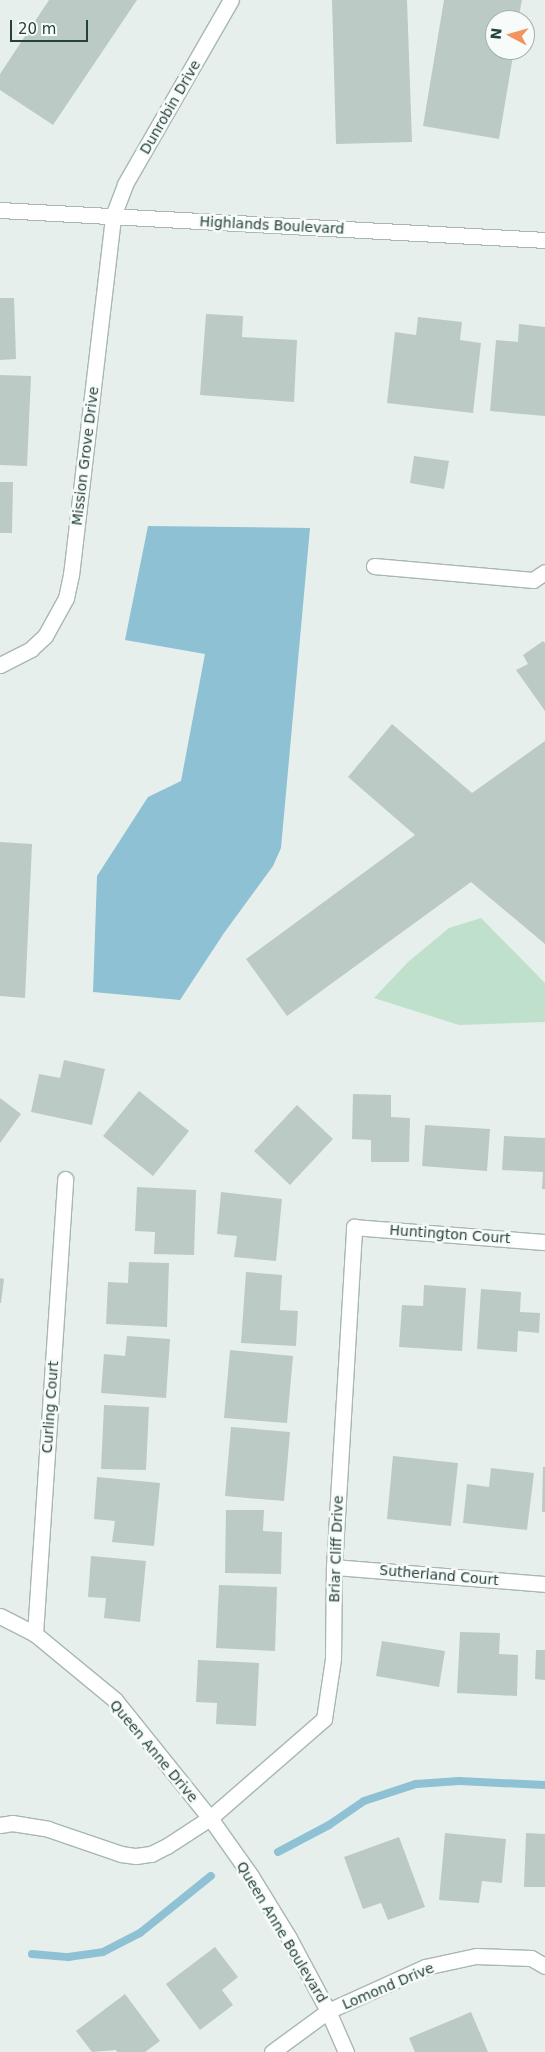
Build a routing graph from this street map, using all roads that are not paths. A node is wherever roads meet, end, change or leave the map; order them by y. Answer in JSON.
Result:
{"nodes":[{"id":1,"x":231,"y":0,"type":"edge"},
{"id":2,"x":0,"y":210,"type":"edge"},
{"id":3,"x":113,"y":216,"type":"junction"},
{"id":4,"x":545,"y":240,"type":"edge"},
{"id":5,"x":374,"y":566,"type":"dead end"},
{"id":6,"x":545,"y":572,"type":"edge"},
{"id":7,"x":0,"y":665,"type":"edge"},
{"id":8,"x":64,"y":1179,"type":"dead end"},
{"id":9,"x":354,"y":1227,"type":"joint"},
{"id":10,"x":545,"y":1242,"type":"edge"},
{"id":11,"x":334,"y":1567,"type":"junction"},
{"id":12,"x":545,"y":1584,"type":"edge"},
{"id":13,"x":0,"y":1616,"type":"edge"},
{"id":14,"x":35,"y":1634,"type":"junction"},
{"id":15,"x":210,"y":1818,"type":"junction"},
{"id":16,"x":0,"y":1825,"type":"edge"},
{"id":17,"x":545,"y":1966,"type":"edge"},
{"id":18,"x":328,"y":2011,"type":"junction"},
{"id":19,"x":272,"y":2052,"type":"edge"},
{"id":20,"x":346,"y":2052,"type":"edge"}],
"edges":[{"from":1,"to":3,"type":"street","name":"Dunrobin Drive"},
{"from":2,"to":3,"type":"street","name":"Highlands Boulevard"},
{"from":3,"to":4,"type":"street","name":"Highlands Boulevard"},
{"from":3,"to":7,"type":"street","name":"Mission Grove Drive"},
{"from":5,"to":6,"type":"street"},
{"from":8,"to":14,"type":"street","name":"Curling Court"},
{"from":9,"to":10,"type":"street","name":"Huntington Court"},
{"from":9,"to":11,"type":"street","name":"Briar Cliff Drive"},
{"from":11,"to":12,"type":"street","name":"Sutherland Court"},
{"from":11,"to":15,"type":"street","name":"Briar Cliff Drive"},
{"from":13,"to":14,"type":"street","name":"Queen Anne Drive"},
{"from":14,"to":15,"type":"street","name":"Queen Anne Drive"},
{"from":15,"to":16,"type":"street","name":"Briar Cliff Drive"},
{"from":15,"to":18,"type":"street","name":"Queen Anne Boulevard"},
{"from":17,"to":18,"type":"street","name":"Lomond Drive"},
{"from":18,"to":19,"type":"street","name":"Lomond Drive"},
{"from":18,"to":20,"type":"street","name":"Queen Anne Boulevard"}]}
